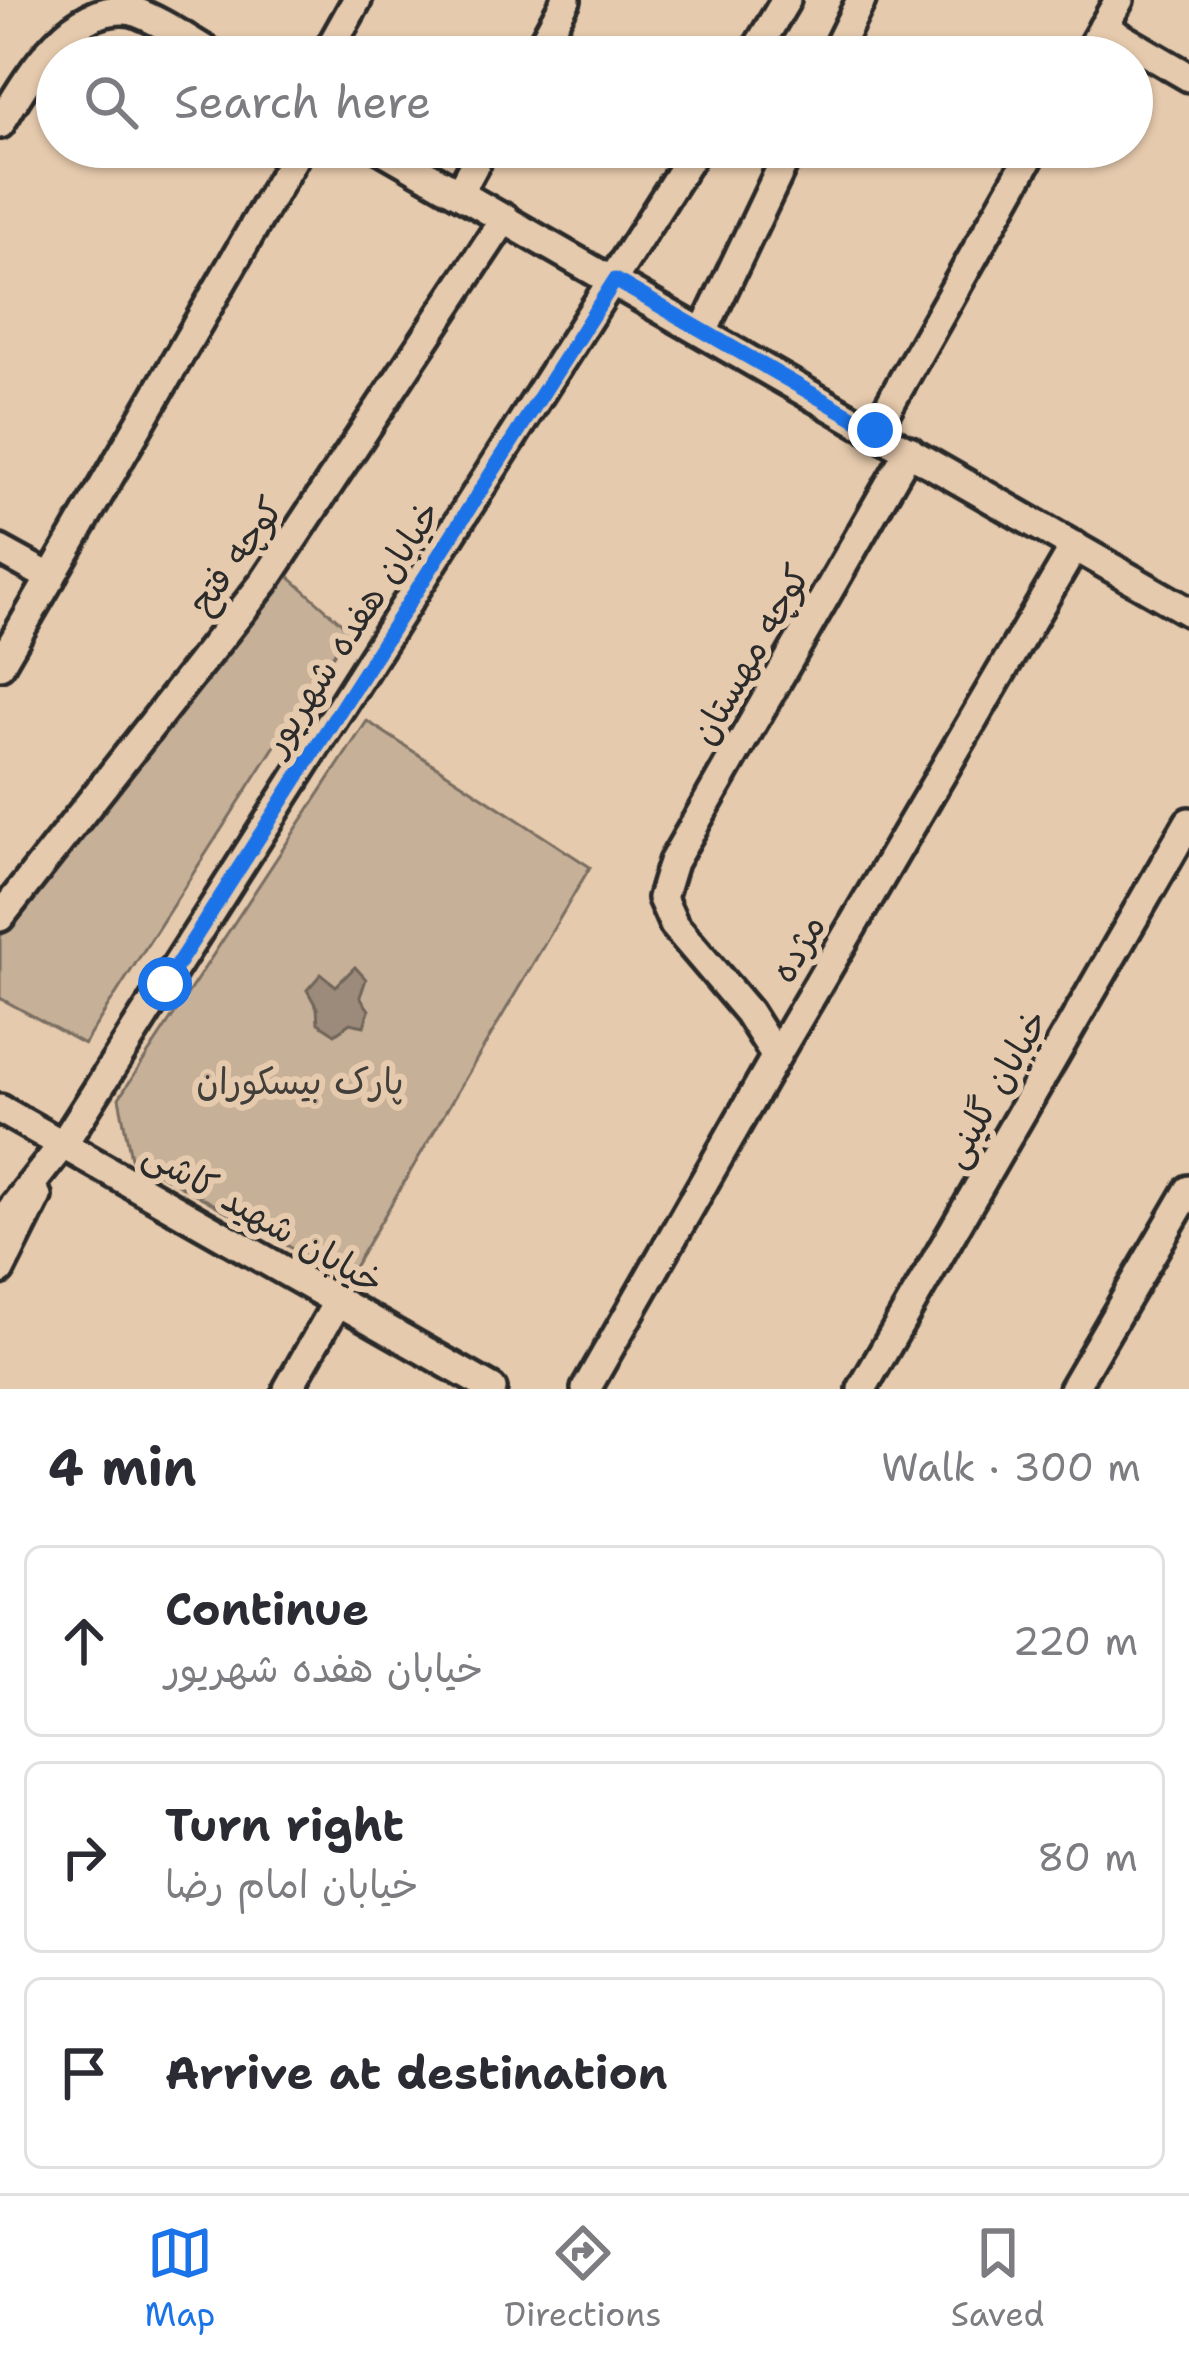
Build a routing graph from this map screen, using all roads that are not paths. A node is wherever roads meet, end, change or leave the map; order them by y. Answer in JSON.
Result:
{"nodes":[{"id":1,"x":357,"y":0,"type":"edge"},
{"id":2,"x":566,"y":0,"type":"edge"},
{"id":3,"x":787,"y":0,"type":"edge"},
{"id":4,"x":860,"y":0,"type":"edge"},
{"id":5,"x":1119,"y":0,"type":"edge"},
{"id":6,"x":134,"y":5,"type":"edge"},
{"id":7,"x":1103,"y":27,"type":"junction"},
{"id":8,"x":60,"y":36,"type":"edge"},
{"id":9,"x":183,"y":36,"type":"edge"},
{"id":10,"x":337,"y":36,"type":"edge"},
{"id":11,"x":546,"y":36,"type":"edge"},
{"id":12,"x":765,"y":36,"type":"edge"},
{"id":13,"x":843,"y":36,"type":"edge"},
{"id":14,"x":1098,"y":36,"type":"edge"},
{"id":15,"x":1118,"y":36,"type":"edge"},
{"id":16,"x":1153,"y":56,"type":"edge"},
{"id":17,"x":36,"y":67,"type":"edge"},
{"id":18,"x":1189,"y":77,"type":"edge"},
{"id":19,"x":0,"y":124,"type":"edge"},
{"id":20,"x":288,"y":168,"type":"edge"},
{"id":21,"x":415,"y":168,"type":"edge"},
{"id":22,"x":473,"y":168,"type":"edge"},
{"id":23,"x":684,"y":168,"type":"edge"},
{"id":24,"x":781,"y":168,"type":"edge"},
{"id":25,"x":1023,"y":168,"type":"edge"},
{"id":26,"x":459,"y":193,"type":"junction"},
{"id":27,"x":505,"y":218,"type":"junction"},
{"id":28,"x":615,"y":280,"type":"junction"},
{"id":29,"x":703,"y":332,"type":"junction"},
{"id":30,"x":875,"y":430,"type":"junction"},
{"id":31,"x":909,"y":450,"type":"junction"},
{"id":32,"x":1076,"y":546,"type":"junction"},
{"id":33,"x":0,"y":550,"type":"edge"},
{"id":34,"x":51,"y":578,"type":"junction"},
{"id":35,"x":1189,"y":612,"type":"edge"},
{"id":36,"x":0,"y":665,"type":"edge"},
{"id":37,"x":1189,"y":823,"type":"edge"},
{"id":38,"x":0,"y":916,"type":"edge"},
{"id":39,"x":776,"y":1056,"type":"junction"},
{"id":40,"x":0,"y":1109,"type":"edge"},
{"id":41,"x":63,"y":1144,"type":"junction"},
{"id":42,"x":1189,"y":1190,"type":"edge"},
{"id":43,"x":0,"y":1224,"type":"edge"},
{"id":44,"x":0,"y":1270,"type":"edge"},
{"id":45,"x":338,"y":1301,"type":"junction"},
{"id":46,"x":288,"y":1389,"type":"edge"},
{"id":47,"x":492,"y":1389,"type":"edge"},
{"id":48,"x":586,"y":1389,"type":"edge"},
{"id":49,"x":862,"y":1389,"type":"edge"},
{"id":50,"x":1072,"y":1389,"type":"edge"}],
"edges":[{"from":1,"to":10,"type":"street"},
{"from":2,"to":11,"type":"street"},
{"from":3,"to":12,"type":"street"},
{"from":4,"to":13,"type":"street"},
{"from":5,"to":7,"type":"street"},
{"from":6,"to":8,"type":"street"},
{"from":6,"to":9,"type":"street"},
{"from":7,"to":14,"type":"street"},
{"from":7,"to":15,"type":"street"},
{"from":16,"to":18,"type":"street"},
{"from":17,"to":19,"type":"street"},
{"from":20,"to":34,"type":"street"},
{"from":21,"to":26,"type":"street"},
{"from":22,"to":26,"type":"street"},
{"from":23,"to":28,"type":"street","name":"خیابان هفده شهریور"},
{"from":24,"to":29,"type":"street"},
{"from":25,"to":30,"type":"street"},
{"from":26,"to":27,"type":"street"},
{"from":27,"to":28,"type":"street"},
{"from":27,"to":38,"type":"street","name":"کوچه فتح"},
{"from":28,"to":29,"type":"street"},
{"from":28,"to":41,"type":"street","name":"خیابان هفده شهریور"},
{"from":29,"to":30,"type":"street"},
{"from":30,"to":31,"type":"street"},
{"from":31,"to":32,"type":"street"},
{"from":31,"to":39,"type":"street","name":"کوچه مهستان"},
{"from":32,"to":35,"type":"street"},
{"from":32,"to":39,"type":"street","name":"مژده"},
{"from":33,"to":34,"type":"street"},
{"from":34,"to":36,"type":"street"},
{"from":37,"to":49,"type":"street","name":"خیابان گلینی"},
{"from":39,"to":48,"type":"street","name":"مژده"},
{"from":40,"to":41,"type":"street","name":"خیابان شهید کاشی"},
{"from":41,"to":43,"type":"street"},
{"from":41,"to":44,"type":"street"},
{"from":41,"to":45,"type":"street","name":"خیابان شهید کاشی"},
{"from":42,"to":50,"type":"street"},
{"from":45,"to":46,"type":"street"},
{"from":45,"to":47,"type":"street","name":"خیابان شهید کاشی"}]}
